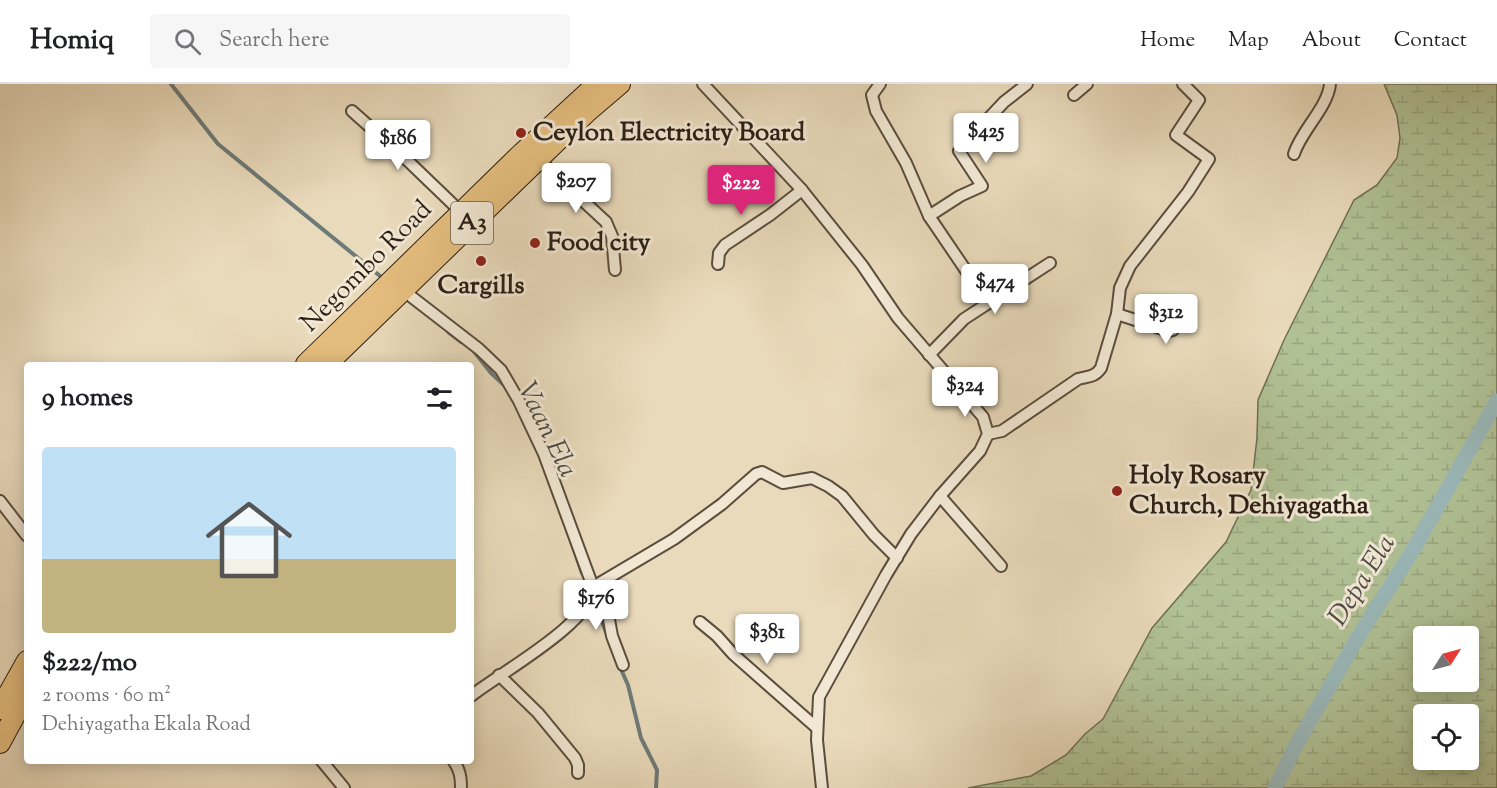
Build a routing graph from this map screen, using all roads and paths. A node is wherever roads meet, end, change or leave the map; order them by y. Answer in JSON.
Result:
{"nodes":[{"id":1,"x":597,"y":84,"type":"edge"},
{"id":2,"x":620,"y":84,"type":"edge"},
{"id":3,"x":704,"y":84,"type":"edge"},
{"id":4,"x":880,"y":84,"type":"edge"},
{"id":5,"x":1027,"y":84,"type":"edge"},
{"id":6,"x":1087,"y":84,"type":"edge"},
{"id":7,"x":1183,"y":84,"type":"edge"},
{"id":8,"x":1330,"y":84,"type":"edge"},
{"id":9,"x":1074,"y":95,"type":"dead end"},
{"id":10,"x":352,"y":111,"type":"dead end"},
{"id":11,"x":1294,"y":154,"type":"dead end"},
{"id":12,"x":538,"y":159,"type":"junction"},
{"id":13,"x":802,"y":190,"type":"junction"},
{"id":14,"x":460,"y":212,"type":"junction"},
{"id":15,"x":928,"y":216,"type":"junction"},
{"id":16,"x":1050,"y":263,"type":"dead end"},
{"id":17,"x":718,"y":264,"type":"dead end"},
{"id":18,"x":615,"y":270,"type":"dead end"},
{"id":19,"x":404,"y":291,"type":"junction"},
{"id":20,"x":1182,"y":301,"type":"dead end"},
{"id":21,"x":988,"y":303,"type":"junction"},
{"id":22,"x":1117,"y":314,"type":"junction"},
{"id":23,"x":929,"y":355,"type":"junction"},
{"id":24,"x":308,"y":362,"type":"edge"},
{"id":25,"x":329,"y":362,"type":"edge"},
{"id":26,"x":988,"y":434,"type":"junction"},
{"id":27,"x":940,"y":496,"type":"junction"},
{"id":28,"x":0,"y":501,"type":"edge"},
{"id":29,"x":24,"y":532,"type":"edge"},
{"id":30,"x":897,"y":558,"type":"junction"},
{"id":31,"x":1000,"y":566,"type":"dead end"},
{"id":32,"x":594,"y":586,"type":"junction"},
{"id":33,"x":700,"y":622,"type":"dead end"},
{"id":34,"x":623,"y":664,"type":"dead end"},
{"id":35,"x":24,"y":667,"type":"edge"},
{"id":36,"x":499,"y":675,"type":"junction"},
{"id":37,"x":474,"y":694,"type":"edge"},
{"id":38,"x":24,"y":699,"type":"edge"},
{"id":39,"x":0,"y":709,"type":"edge"},
{"id":40,"x":817,"y":728,"type":"junction"},
{"id":41,"x":0,"y":743,"type":"edge"},
{"id":42,"x":324,"y":764,"type":"edge"},
{"id":43,"x":456,"y":764,"type":"edge"},
{"id":44,"x":578,"y":772,"type":"dead end"},
{"id":45,"x":344,"y":788,"type":"edge"},
{"id":46,"x":461,"y":788,"type":"edge"},
{"id":47,"x":822,"y":788,"type":"edge"}],
"edges":[{"from":1,"to":14,"type":"highway","name":"Negombo Road","number":"A3"},
{"from":2,"to":12,"type":"highway","name":"Negombo Road","number":"A3"},
{"from":3,"to":13,"type":"street"},
{"from":4,"to":15,"type":"street"},
{"from":5,"to":15,"type":"street"},
{"from":6,"to":9,"type":"street"},
{"from":7,"to":22,"type":"street"},
{"from":8,"to":11,"type":"street"},
{"from":10,"to":14,"type":"street"},
{"from":12,"to":18,"type":"street"},
{"from":12,"to":19,"type":"highway","name":"Negombo Road","number":"A3"},
{"from":13,"to":17,"type":"street"},
{"from":13,"to":23,"type":"street"},
{"from":14,"to":24,"type":"highway","name":"Negombo Road","number":"A3"},
{"from":15,"to":21,"type":"street"},
{"from":16,"to":21,"type":"street"},
{"from":19,"to":25,"type":"highway","name":"Negombo Road","number":"A3"},
{"from":19,"to":32,"type":"street"},
{"from":20,"to":22,"type":"street"},
{"from":21,"to":23,"type":"street"},
{"from":22,"to":26,"type":"street"},
{"from":23,"to":26,"type":"street"},
{"from":26,"to":27,"type":"street"},
{"from":27,"to":30,"type":"street"},
{"from":27,"to":31,"type":"street"},
{"from":28,"to":29,"type":"street"},
{"from":30,"to":32,"type":"street"},
{"from":30,"to":40,"type":"street"},
{"from":32,"to":34,"type":"street"},
{"from":32,"to":36,"type":"street"},
{"from":33,"to":40,"type":"street"},
{"from":35,"to":39,"type":"highway"},
{"from":36,"to":37,"type":"street"},
{"from":36,"to":44,"type":"street"},
{"from":38,"to":41,"type":"highway"},
{"from":40,"to":47,"type":"street"},
{"from":42,"to":45,"type":"street"},
{"from":43,"to":46,"type":"street"}]}
